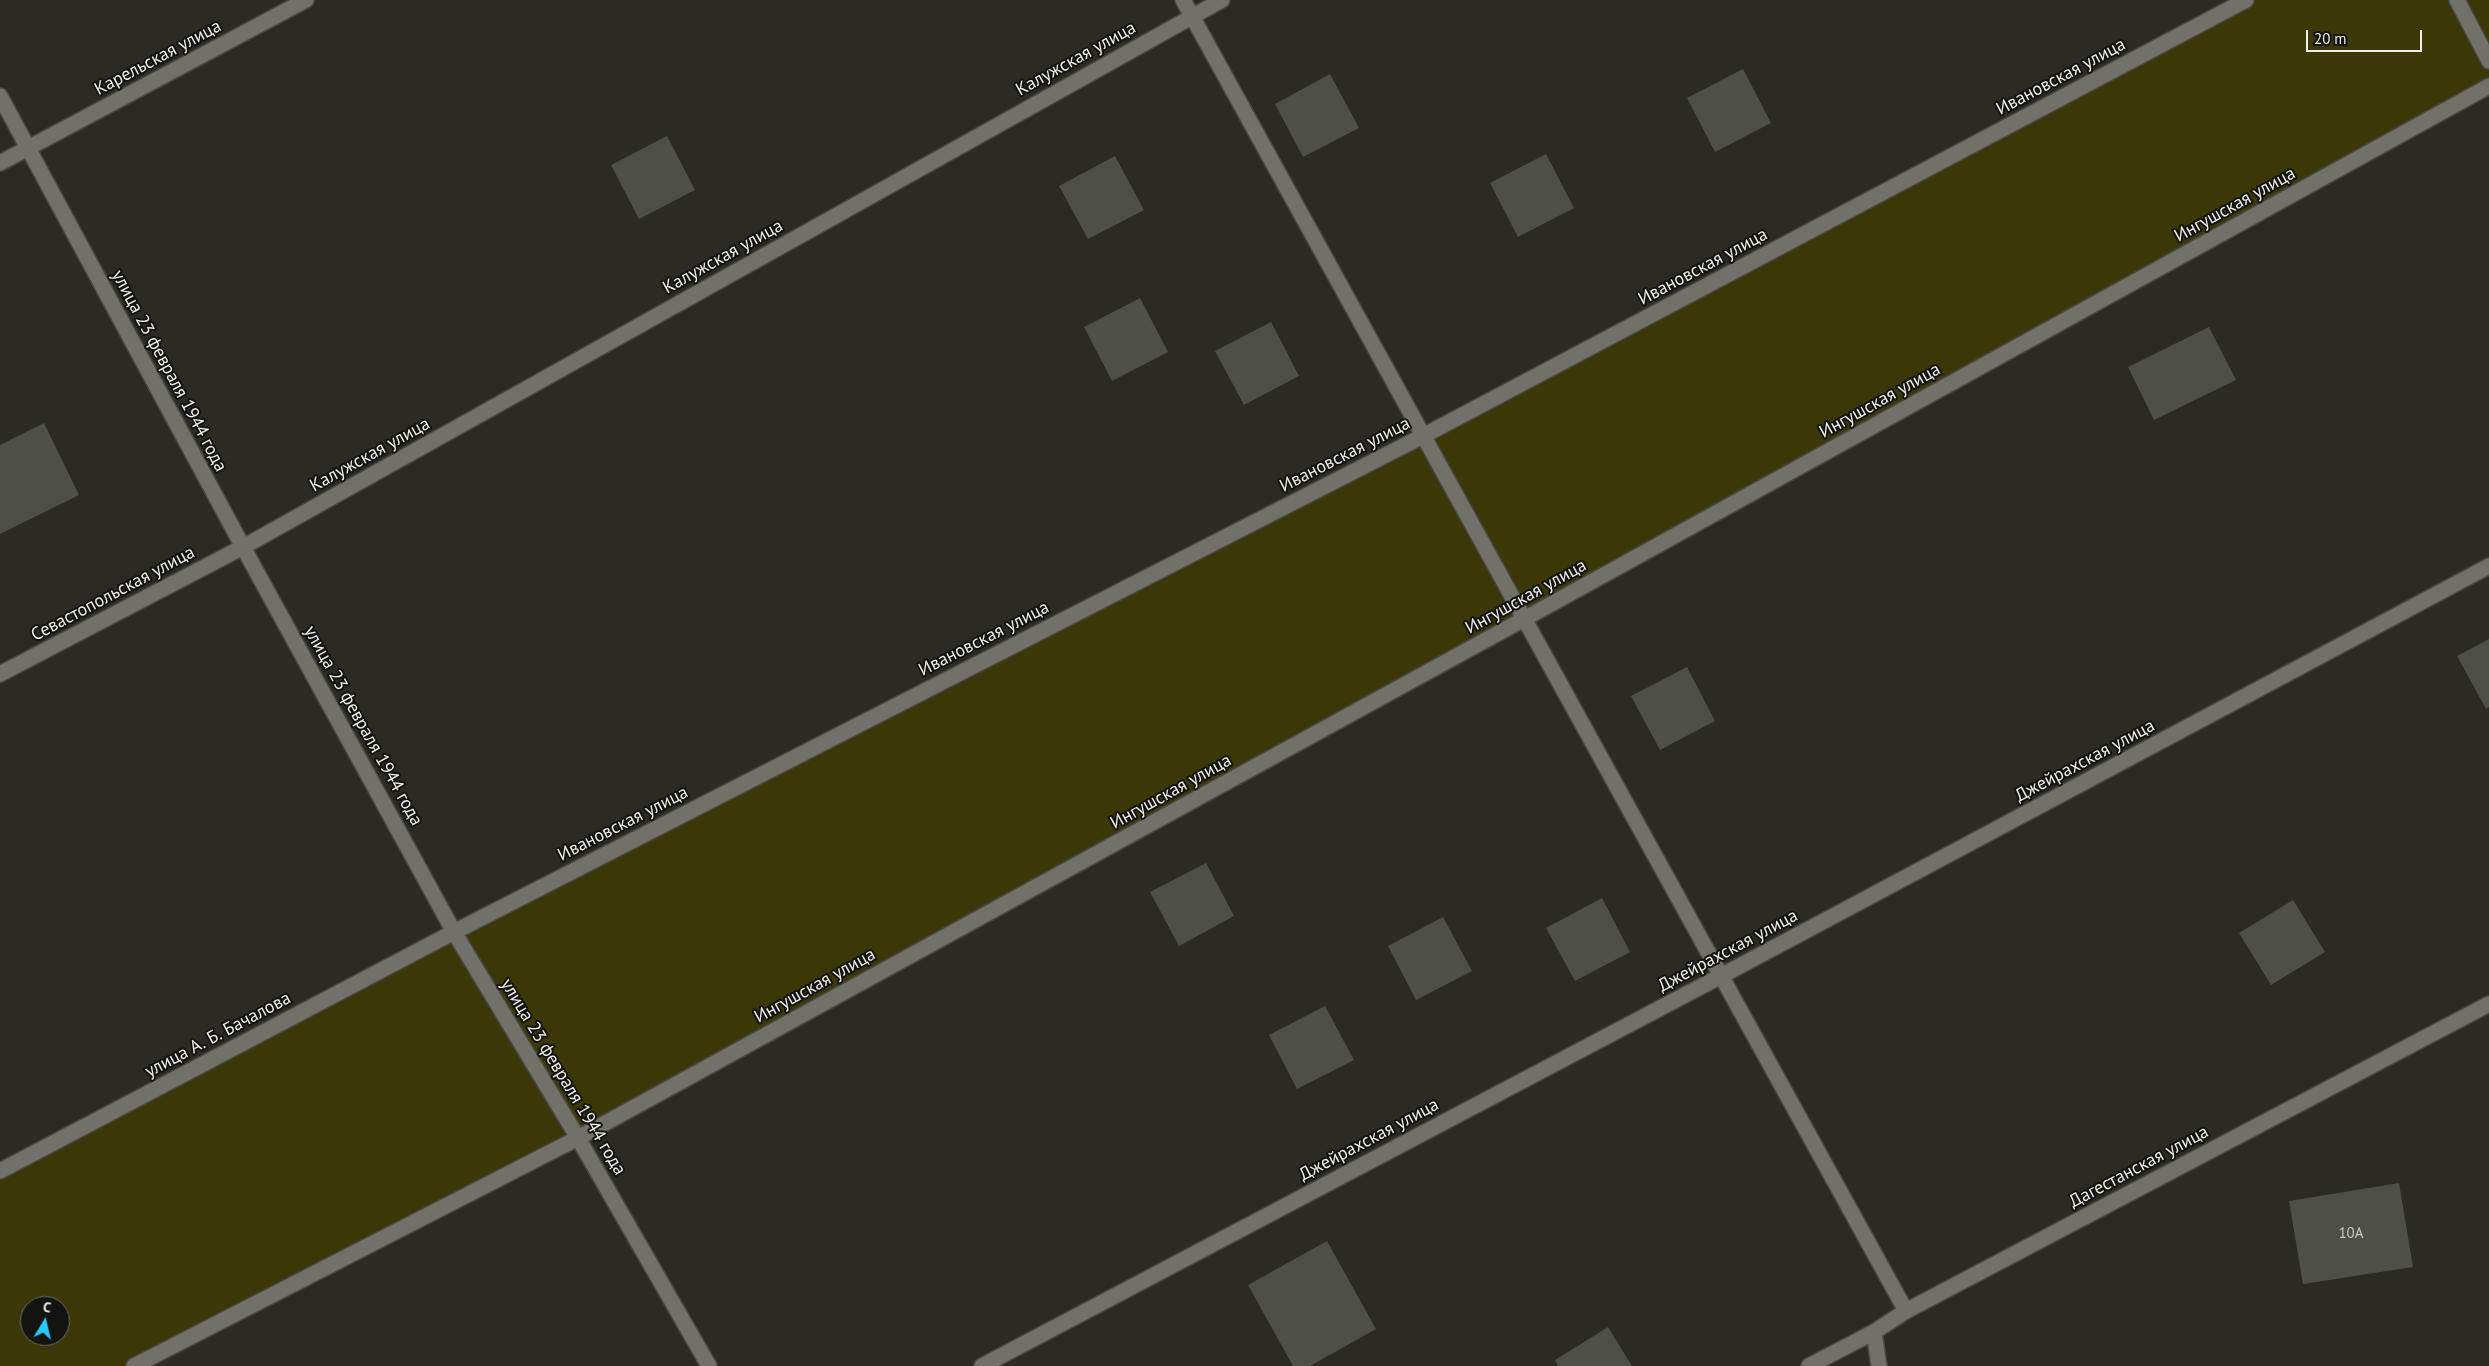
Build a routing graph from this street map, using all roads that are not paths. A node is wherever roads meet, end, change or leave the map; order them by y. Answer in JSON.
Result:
{"nodes":[{"id":1,"x":306,"y":0,"type":"edge"},
{"id":2,"x":1183,"y":0,"type":"edge"},
{"id":3,"x":1222,"y":0,"type":"edge"},
{"id":4,"x":2246,"y":0,"type":"edge"},
{"id":5,"x":2456,"y":0,"type":"edge"},
{"id":6,"x":1192,"y":16,"type":"junction"},
{"id":7,"x":2489,"y":61,"type":"edge"},
{"id":8,"x":2489,"y":86,"type":"edge"},
{"id":9,"x":0,"y":96,"type":"edge"},
{"id":10,"x":27,"y":148,"type":"junction"},
{"id":11,"x":0,"y":163,"type":"edge"},
{"id":12,"x":1423,"y":436,"type":"junction"},
{"id":13,"x":243,"y":547,"type":"junction"},
{"id":14,"x":2489,"y":566,"type":"edge"},
{"id":15,"x":1524,"y":619,"type":"junction"},
{"id":16,"x":0,"y":674,"type":"edge"},
{"id":17,"x":454,"y":932,"type":"junction"},
{"id":18,"x":1721,"y":976,"type":"junction"},
{"id":19,"x":2489,"y":1004,"type":"edge"},
{"id":20,"x":578,"y":1138,"type":"junction"},
{"id":21,"x":0,"y":1171,"type":"edge"},
{"id":22,"x":1906,"y":1311,"type":"junction"},
{"id":23,"x":1874,"y":1332,"type":"junction"},
{"id":24,"x":134,"y":1366,"type":"edge"},
{"id":25,"x":709,"y":1366,"type":"edge"},
{"id":26,"x":982,"y":1366,"type":"edge"},
{"id":27,"x":1809,"y":1366,"type":"edge"},
{"id":28,"x":1879,"y":1366,"type":"edge"}],
"edges":[{"from":1,"to":10,"type":"street","name":"Карельская улица"},
{"from":2,"to":6,"type":"street"},
{"from":3,"to":6,"type":"street","name":"Калужская улица"},
{"from":4,"to":12,"type":"street","name":"Ивановская улица"},
{"from":5,"to":7,"type":"street"},
{"from":6,"to":12,"type":"street"},
{"from":6,"to":13,"type":"street","name":"Калужская улица"},
{"from":8,"to":15,"type":"street","name":"Ингушская улица"},
{"from":9,"to":10,"type":"street","name":"улица 23 февраля 1944 года"},
{"from":10,"to":11,"type":"street","name":"Карельская улица"},
{"from":10,"to":13,"type":"street","name":"улица 23 февраля 1944 года"},
{"from":12,"to":15,"type":"street"},
{"from":12,"to":17,"type":"street","name":"Ивановская улица"},
{"from":13,"to":16,"type":"street","name":"Севастопольская улица"},
{"from":13,"to":17,"type":"street","name":"улица 23 февраля 1944 года"},
{"from":14,"to":18,"type":"street","name":"Джейрахская улица"},
{"from":15,"to":18,"type":"street"},
{"from":15,"to":20,"type":"street","name":"Ингушская улица"},
{"from":17,"to":20,"type":"street","name":"улица 23 февраля 1944 года"},
{"from":17,"to":21,"type":"street","name":"улица А. Б. Бачалова"},
{"from":18,"to":22,"type":"street"},
{"from":18,"to":26,"type":"street","name":"Джейрахская улица"},
{"from":19,"to":22,"type":"street","name":"Дагестанская улица"},
{"from":20,"to":24,"type":"street","name":"Ингушская улица"},
{"from":20,"to":25,"type":"street","name":"улица 23 февраля 1944 года"},
{"from":22,"to":23,"type":"street","name":"Дагестанская улица"},
{"from":23,"to":27,"type":"street","name":"Дагестанская улица"},
{"from":23,"to":28,"type":"street"}]}
